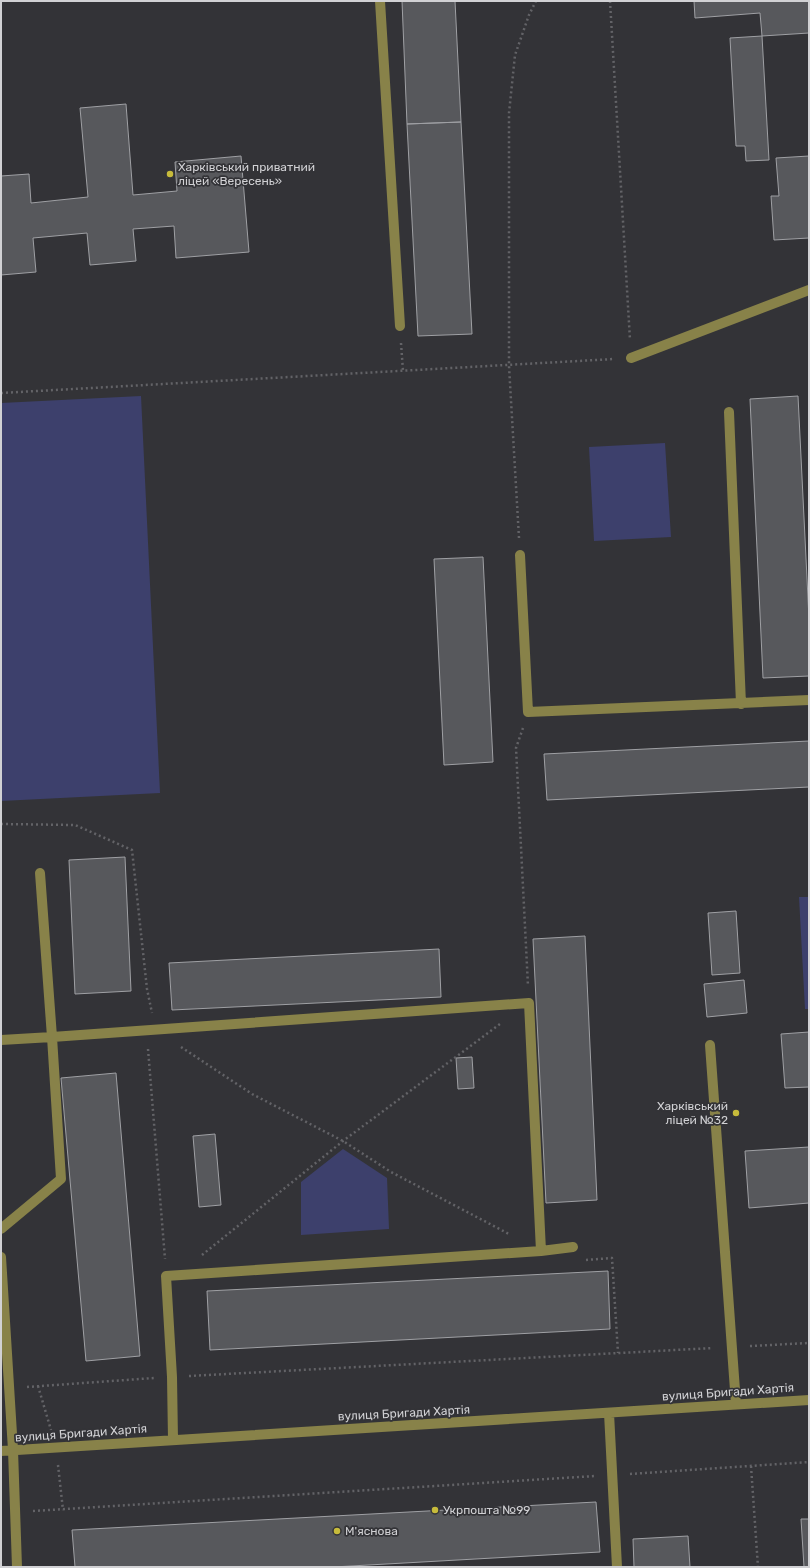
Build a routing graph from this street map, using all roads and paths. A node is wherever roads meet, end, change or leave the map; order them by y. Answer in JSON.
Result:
{"nodes":[{"id":1,"x":380,"y":1,"type":"edge"},
{"id":2,"x":536,"y":1,"type":"edge"},
{"id":3,"x":610,"y":1,"type":"edge"},
{"id":4,"x":809,"y":290,"type":"edge"},
{"id":5,"x":400,"y":326,"type":"joint"},
{"id":6,"x":631,"y":358,"type":"junction"},
{"id":7,"x":508,"y":366,"type":"junction"},
{"id":8,"x":403,"y":371,"type":"junction"},
{"id":9,"x":1,"y":393,"type":"edge"},
{"id":10,"x":729,"y":412,"type":"dead end"},
{"id":11,"x":520,"y":555,"type":"joint"},
{"id":12,"x":809,"y":700,"type":"edge"},
{"id":13,"x":742,"y":704,"type":"junction"},
{"id":14,"x":528,"y":712,"type":"junction"},
{"id":15,"x":1,"y":824,"type":"edge"},
{"id":16,"x":40,"y":873,"type":"dead end"},
{"id":17,"x":529,"y":1003,"type":"junction"},
{"id":18,"x":504,"y":1021,"type":"dead end"},
{"id":19,"x":151,"y":1030,"type":"junction"},
{"id":20,"x":52,"y":1037,"type":"junction"},
{"id":21,"x":1,"y":1040,"type":"edge"},
{"id":22,"x":710,"y":1045,"type":"dead end"},
{"id":23,"x":181,"y":1047,"type":"dead end"},
{"id":24,"x":343,"y":1141,"type":"junction"},
{"id":25,"x":1,"y":1229,"type":"edge"},
{"id":26,"x":514,"y":1237,"type":"dead end"},
{"id":27,"x":213,"y":1247,"type":"dead end"},
{"id":28,"x":573,"y":1247,"type":"dead end"},
{"id":29,"x":541,"y":1251,"type":"junction"},
{"id":30,"x":1,"y":1257,"type":"edge"},
{"id":31,"x":584,"y":1260,"type":"dead end"},
{"id":32,"x":166,"y":1276,"type":"junction"},
{"id":33,"x":809,"y":1343,"type":"edge"},
{"id":34,"x":732,"y":1347,"type":"junction"},
{"id":35,"x":618,"y":1354,"type":"junction"},
{"id":36,"x":172,"y":1377,"type":"junction"},
{"id":37,"x":9,"y":1388,"type":"junction"},
{"id":38,"x":809,"y":1400,"type":"edge"},
{"id":39,"x":736,"y":1404,"type":"junction"},
{"id":40,"x":610,"y":1413,"type":"junction"},
{"id":41,"x":173,"y":1440,"type":"junction"},
{"id":42,"x":13,"y":1450,"type":"junction"},
{"id":43,"x":1,"y":1451,"type":"edge"},
{"id":44,"x":809,"y":1462,"type":"edge"},
{"id":45,"x":751,"y":1466,"type":"junction"},
{"id":46,"x":612,"y":1475,"type":"junction"},
{"id":47,"x":16,"y":1512,"type":"junction"},
{"id":48,"x":17,"y":1567,"type":"edge"},
{"id":49,"x":617,"y":1567,"type":"edge"},
{"id":50,"x":758,"y":1567,"type":"edge"}],
"edges":[{"from":1,"to":5,"type":"street"},
{"from":2,"to":7,"type":"path"},
{"from":3,"to":6,"type":"path"},
{"from":4,"to":6,"type":"street"},
{"from":5,"to":8,"type":"path"},
{"from":6,"to":7,"type":"path"},
{"from":7,"to":8,"type":"path"},
{"from":7,"to":11,"type":"path"},
{"from":8,"to":9,"type":"path"},
{"from":10,"to":13,"type":"street"},
{"from":11,"to":14,"type":"street"},
{"from":12,"to":13,"type":"street"},
{"from":13,"to":14,"type":"street"},
{"from":14,"to":17,"type":"path"},
{"from":15,"to":19,"type":"path"},
{"from":16,"to":20,"type":"street"},
{"from":17,"to":19,"type":"street"},
{"from":17,"to":29,"type":"street"},
{"from":18,"to":24,"type":"path"},
{"from":19,"to":20,"type":"street"},
{"from":19,"to":32,"type":"path"},
{"from":20,"to":21,"type":"street"},
{"from":20,"to":25,"type":"street"},
{"from":22,"to":34,"type":"street"},
{"from":23,"to":24,"type":"path"},
{"from":24,"to":26,"type":"path"},
{"from":24,"to":27,"type":"path"},
{"from":28,"to":29,"type":"street"},
{"from":29,"to":32,"type":"street"},
{"from":30,"to":37,"type":"street"},
{"from":31,"to":35,"type":"path"},
{"from":32,"to":36,"type":"street"},
{"from":33,"to":34,"type":"path"},
{"from":34,"to":35,"type":"path"},
{"from":34,"to":39,"type":"street"},
{"from":35,"to":36,"type":"path"},
{"from":36,"to":37,"type":"path"},
{"from":36,"to":41,"type":"street"},
{"from":37,"to":42,"type":"street"},
{"from":38,"to":39,"type":"street","name":"вулиця Бригади Хартія"},
{"from":39,"to":40,"type":"street","name":"вулиця Бригади Хартія"},
{"from":40,"to":41,"type":"street","name":"вулиця Бригади Хартія"},
{"from":40,"to":46,"type":"street"},
{"from":41,"to":42,"type":"street","name":"вулиця Бригади Хартія"},
{"from":42,"to":43,"type":"street","name":"вулиця Бригади Хартія"},
{"from":42,"to":47,"type":"street"},
{"from":44,"to":45,"type":"path"},
{"from":45,"to":46,"type":"path"},
{"from":45,"to":50,"type":"path"},
{"from":46,"to":47,"type":"path"},
{"from":46,"to":49,"type":"street"},
{"from":47,"to":48,"type":"street"}]}
